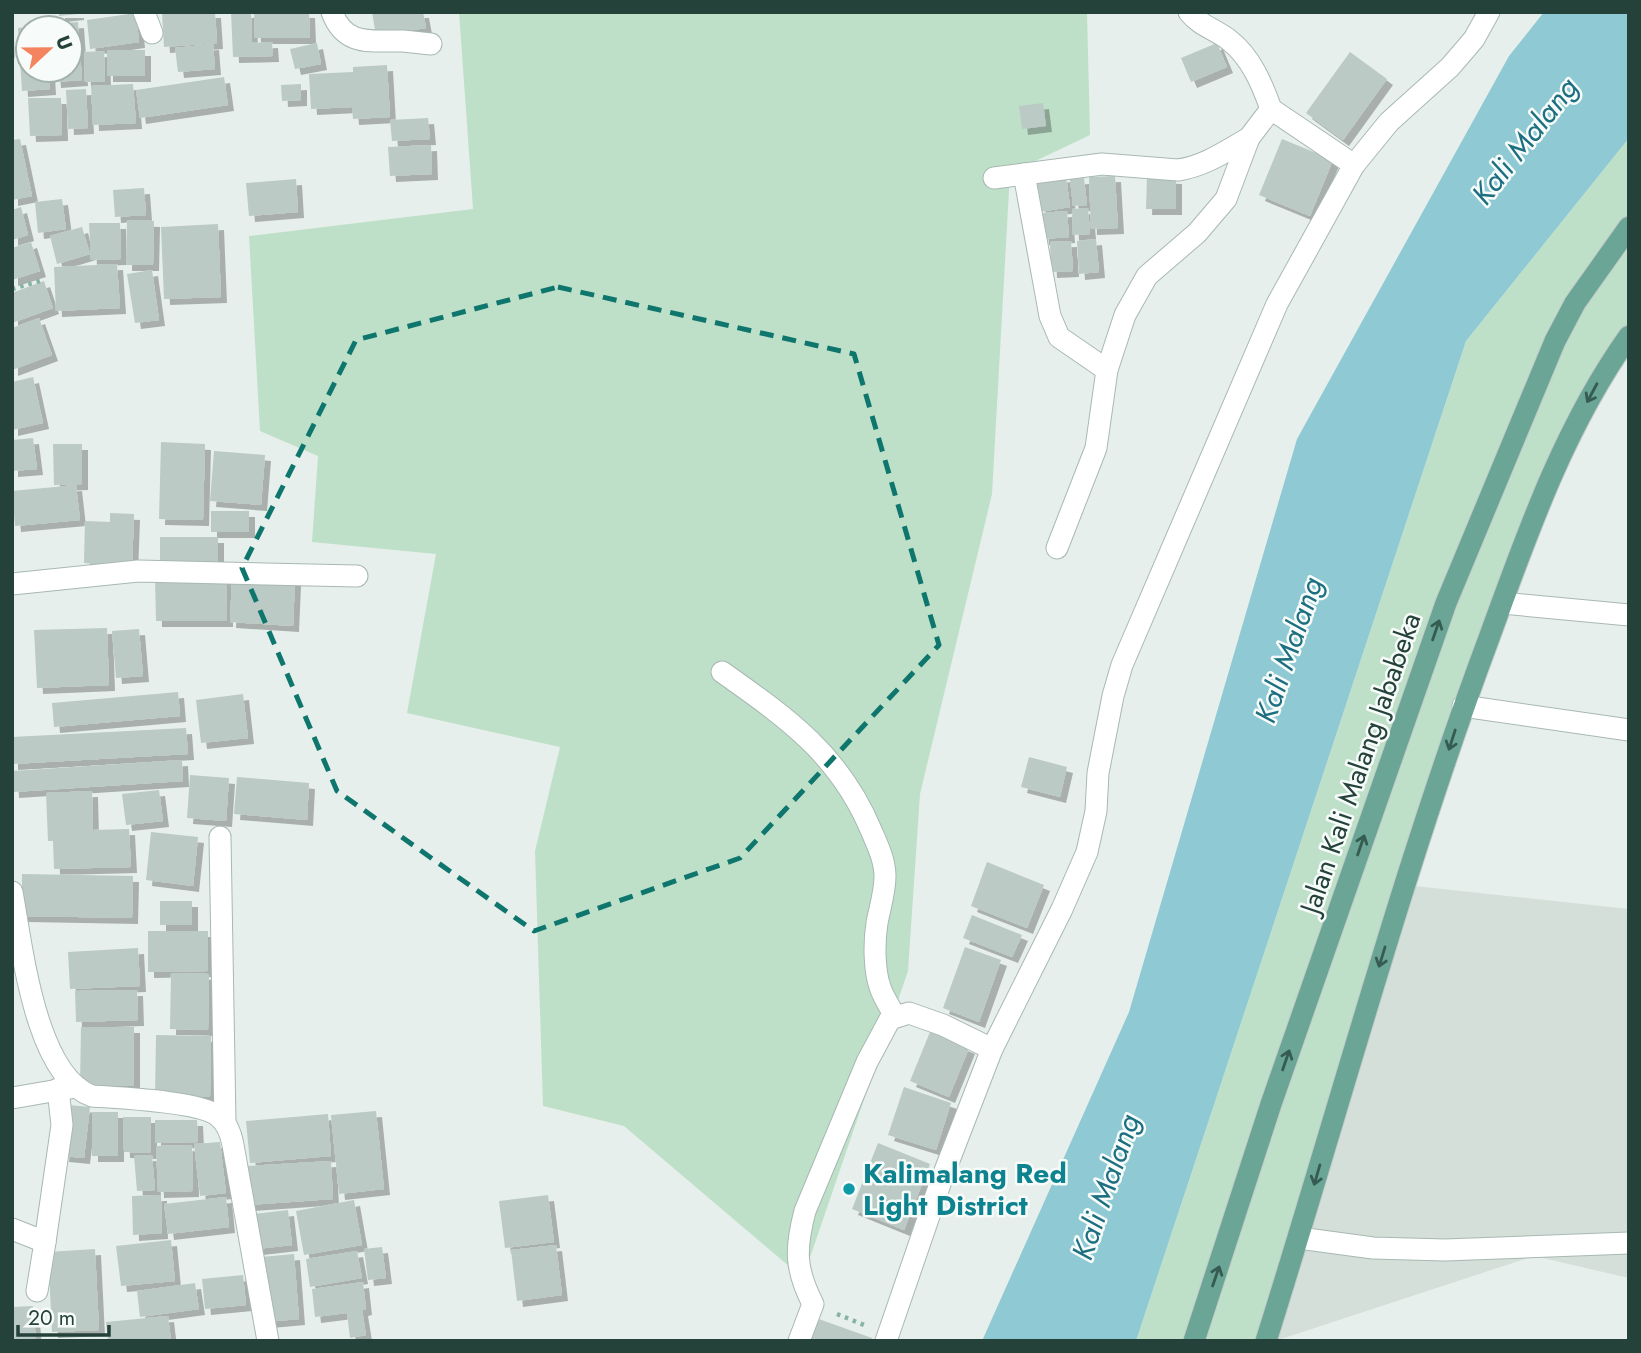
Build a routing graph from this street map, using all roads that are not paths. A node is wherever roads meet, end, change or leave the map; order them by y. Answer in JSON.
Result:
{"nodes":[{"id":1,"x":144,"y":12,"type":"edge"},
{"id":2,"x":332,"y":12,"type":"edge"},
{"id":3,"x":1189,"y":12,"type":"edge"},
{"id":4,"x":1489,"y":12,"type":"edge"},
{"id":5,"x":152,"y":33,"type":"dead end"},
{"id":6,"x":431,"y":44,"type":"dead end"},
{"id":7,"x":1271,"y":109,"type":"junction"},
{"id":8,"x":1249,"y":138,"type":"junction"},
{"id":9,"x":1354,"y":165,"type":"junction"},
{"id":10,"x":1024,"y":174,"type":"junction"},
{"id":11,"x":995,"y":178,"type":"dead end"},
{"id":12,"x":1629,"y":227,"type":"edge"},
{"id":13,"x":1629,"y":336,"type":"edge"},
{"id":14,"x":1107,"y":370,"type":"junction"},
{"id":15,"x":1057,"y":548,"type":"dead end"},
{"id":16,"x":357,"y":576,"type":"dead end"},
{"id":17,"x":12,"y":584,"type":"edge"},
{"id":18,"x":1502,"y":603,"type":"junction"},
{"id":19,"x":1629,"y":615,"type":"edge"},
{"id":20,"x":722,"y":672,"type":"dead end"},
{"id":21,"x":1463,"y":706,"type":"junction"},
{"id":22,"x":1629,"y":730,"type":"edge"},
{"id":23,"x":220,"y":837,"type":"dead end"},
{"id":24,"x":12,"y":892,"type":"edge"},
{"id":25,"x":895,"y":1016,"type":"junction"},
{"id":26,"x":992,"y":1049,"type":"junction"},
{"id":27,"x":67,"y":1088,"type":"junction"},
{"id":28,"x":12,"y":1098,"type":"edge"},
{"id":29,"x":225,"y":1123,"type":"junction"},
{"id":30,"x":12,"y":1229,"type":"edge"},
{"id":31,"x":1298,"y":1238,"type":"junction"},
{"id":32,"x":46,"y":1242,"type":"junction"},
{"id":33,"x":1629,"y":1243,"type":"edge"},
{"id":34,"x":37,"y":1291,"type":"dead end"},
{"id":35,"x":887,"y":1338,"type":"edge"},
{"id":36,"x":268,"y":1341,"type":"edge"},
{"id":37,"x":799,"y":1341,"type":"edge"},
{"id":38,"x":1194,"y":1341,"type":"edge"},
{"id":39,"x":1266,"y":1341,"type":"edge"}],
"edges":[{"from":1,"to":5,"type":"street"},
{"from":2,"to":6,"type":"street"},
{"from":3,"to":7,"type":"street"},
{"from":4,"to":9,"type":"street"},
{"from":7,"to":8,"type":"street"},
{"from":7,"to":9,"type":"street"},
{"from":8,"to":10,"type":"street"},
{"from":8,"to":14,"type":"street"},
{"from":9,"to":26,"type":"street"},
{"from":10,"to":11,"type":"street"},
{"from":10,"to":14,"type":"street"},
{"from":38,"to":12,"type":"main road","name":"Jalan Kali Malang Jababeka","one_way":true},
{"from":13,"to":18,"type":"main road","one_way":true},
{"from":14,"to":15,"type":"street"},
{"from":16,"to":17,"type":"street"},
{"from":18,"to":19,"type":"street"},
{"from":18,"to":21,"type":"main road"},
{"from":20,"to":25,"type":"street"},
{"from":21,"to":22,"type":"street"},
{"from":21,"to":31,"type":"main road","one_way":true},
{"from":23,"to":29,"type":"street"},
{"from":24,"to":27,"type":"street"},
{"from":25,"to":26,"type":"street"},
{"from":25,"to":37,"type":"street"},
{"from":26,"to":35,"type":"street"},
{"from":27,"to":28,"type":"street"},
{"from":27,"to":29,"type":"street"},
{"from":27,"to":32,"type":"street"},
{"from":29,"to":36,"type":"street"},
{"from":30,"to":32,"type":"street"},
{"from":31,"to":33,"type":"street"},
{"from":31,"to":39,"type":"main road"},
{"from":32,"to":34,"type":"street"}]}
